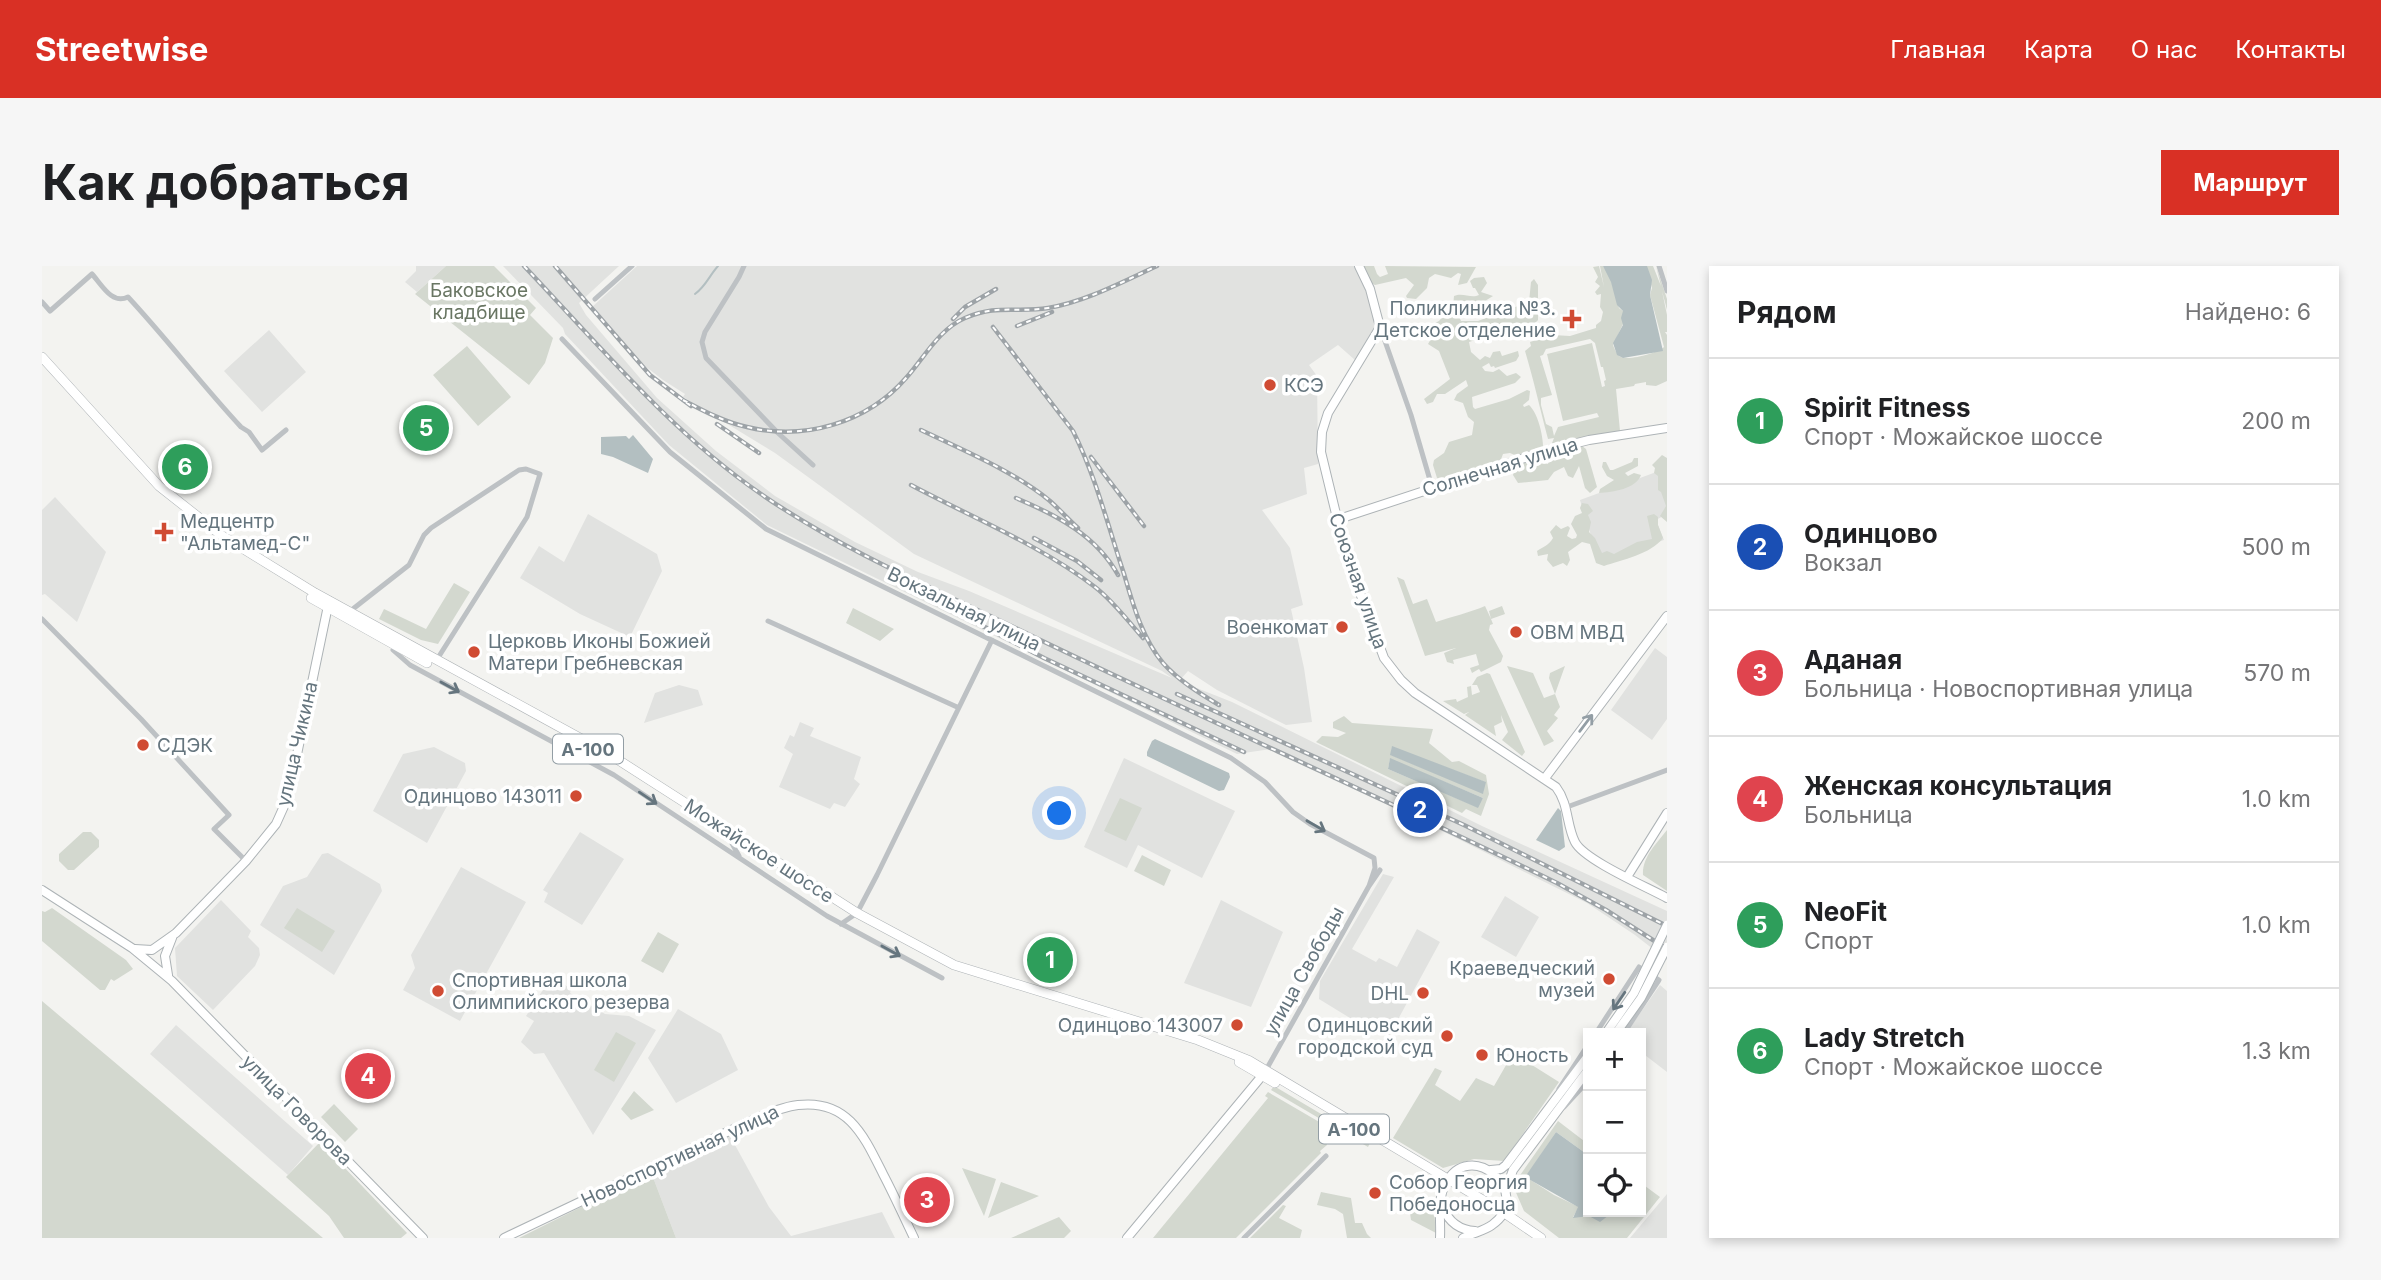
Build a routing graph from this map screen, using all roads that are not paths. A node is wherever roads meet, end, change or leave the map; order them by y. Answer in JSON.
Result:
{"nodes":[{"id":1,"x":632,"y":266,"type":"edge"},
{"id":2,"x":744,"y":266,"type":"edge"},
{"id":3,"x":1359,"y":266,"type":"edge"},
{"id":4,"x":1659,"y":266,"type":"edge"},
{"id":5,"x":1667,"y":291,"type":"edge"},
{"id":6,"x":595,"y":299,"type":"dead end"},
{"id":7,"x":42,"y":302,"type":"edge"},
{"id":8,"x":1380,"y":327,"type":"junction"},
{"id":9,"x":562,"y":339,"type":"dead end"},
{"id":10,"x":42,"y":357,"type":"edge"},
{"id":11,"x":42,"y":365,"type":"edge"},
{"id":12,"x":1667,"y":428,"type":"edge"},
{"id":13,"x":286,"y":430,"type":"dead end"},
{"id":14,"x":813,"y":466,"type":"dead end"},
{"id":15,"x":1432,"y":487,"type":"junction"},
{"id":16,"x":1336,"y":520,"type":"junction"},
{"id":17,"x":312,"y":598,"type":"junction"},
{"id":18,"x":328,"y":604,"type":"junction"},
{"id":19,"x":349,"y":612,"type":"junction"},
{"id":20,"x":1667,"y":616,"type":"edge"},
{"id":21,"x":42,"y":619,"type":"edge"},
{"id":22,"x":768,"y":621,"type":"dead end"},
{"id":23,"x":324,"y":624,"type":"junction"},
{"id":24,"x":992,"y":640,"type":"junction"},
{"id":25,"x":394,"y":648,"type":"junction"},
{"id":26,"x":436,"y":661,"type":"junction"},
{"id":27,"x":957,"y":707,"type":"junction"},
{"id":28,"x":1667,"y":770,"type":"edge"},
{"id":29,"x":1545,"y":778,"type":"junction"},
{"id":30,"x":1567,"y":807,"type":"junction"},
{"id":31,"x":1667,"y":813,"type":"edge"},
{"id":32,"x":1667,"y":826,"type":"edge"},
{"id":33,"x":729,"y":838,"type":"junction"},
{"id":34,"x":1651,"y":838,"type":"junction"},
{"id":35,"x":741,"y":860,"type":"junction"},
{"id":36,"x":246,"y":861,"type":"junction"},
{"id":37,"x":1378,"y":869,"type":"joint"},
{"id":38,"x":1627,"y":877,"type":"junction"},
{"id":39,"x":42,"y":890,"type":"edge"},
{"id":40,"x":1667,"y":898,"type":"edge"},
{"id":41,"x":855,"y":915,"type":"junction"},
{"id":42,"x":841,"y":924,"type":"junction"},
{"id":43,"x":1667,"y":925,"type":"edge"},
{"id":44,"x":176,"y":933,"type":"junction"},
{"id":45,"x":1667,"y":947,"type":"edge"},
{"id":46,"x":132,"y":948,"type":"junction"},
{"id":47,"x":153,"y":949,"type":"junction"},
{"id":48,"x":165,"y":957,"type":"junction"},
{"id":49,"x":152,"y":964,"type":"junction"},
{"id":50,"x":942,"y":978,"type":"dead end"},
{"id":51,"x":172,"y":981,"type":"junction"},
{"id":52,"x":1599,"y":1028,"type":"edge"},
{"id":53,"x":1610,"y":1028,"type":"edge"},
{"id":54,"x":1620,"y":1028,"type":"edge"},
{"id":55,"x":1628,"y":1028,"type":"edge"},
{"id":56,"x":1583,"y":1053,"type":"edge"},
{"id":57,"x":1583,"y":1064,"type":"edge"},
{"id":58,"x":1264,"y":1073,"type":"junction"},
{"id":59,"x":1583,"y":1076,"type":"edge"},
{"id":60,"x":1583,"y":1085,"type":"edge"},
{"id":61,"x":1555,"y":1096,"type":"junction"},
{"id":62,"x":1551,"y":1113,"type":"junction"},
{"id":63,"x":1541,"y":1119,"type":"junction"},
{"id":64,"x":1534,"y":1136,"type":"junction"},
{"id":65,"x":1326,"y":1156,"type":"dead end"},
{"id":66,"x":1488,"y":1169,"type":"junction"},
{"id":67,"x":1447,"y":1181,"type":"junction"},
{"id":68,"x":1506,"y":1192,"type":"junction"},
{"id":69,"x":1441,"y":1201,"type":"junction"},
{"id":70,"x":1502,"y":1214,"type":"junction"},
{"id":71,"x":1478,"y":1231,"type":"junction"},
{"id":72,"x":423,"y":1238,"type":"edge"},
{"id":73,"x":503,"y":1238,"type":"edge"},
{"id":74,"x":914,"y":1238,"type":"edge"},
{"id":75,"x":1127,"y":1238,"type":"edge"},
{"id":76,"x":1244,"y":1238,"type":"edge"},
{"id":77,"x":1440,"y":1238,"type":"edge"},
{"id":78,"x":1463,"y":1238,"type":"edge"},
{"id":79,"x":1531,"y":1238,"type":"edge"},
{"id":80,"x":1541,"y":1238,"type":"edge"}],
"edges":[{"from":1,"to":6,"type":"street"},
{"from":2,"to":14,"type":"street"},
{"from":3,"to":8,"type":"main road"},
{"from":4,"to":5,"type":"street"},
{"from":7,"to":13,"type":"street"},
{"from":8,"to":15,"type":"street"},
{"from":8,"to":16,"type":"main road","name":"Союзная улица"},
{"from":9,"to":24,"type":"street","name":"Вокзальная улица"},
{"from":10,"to":18,"type":"main road","name":"Можайское шоссе","number":"А-100"},
{"from":11,"to":17,"type":"main road","name":"Можайское шоссе","number":"А-100"},
{"from":12,"to":15,"type":"main road","name":"Солнечная улица"},
{"from":15,"to":16,"type":"main road","name":"Солнечная улица"},
{"from":16,"to":29,"type":"main road","name":"Союзная улица"},
{"from":17,"to":18,"type":"main road","name":"Можайское шоссе","number":"А-100"},
{"from":17,"to":23,"type":"main road"},
{"from":18,"to":19,"type":"main road","name":"Можайское шоссе","number":"А-100"},
{"from":18,"to":23,"type":"main road","name":"улица Чикина"},
{"from":18,"to":25,"type":"main road","name":"Можайское шоссе","number":"А-100"},
{"from":19,"to":26,"type":"main road","name":"Можайское шоссе","number":"А-100"},
{"from":19,"to":26,"type":"street"},
{"from":29,"to":20,"type":"main road","one_way":true},
{"from":21,"to":36,"type":"street"},
{"from":22,"to":27,"type":"street"},
{"from":23,"to":36,"type":"main road","name":"улица Чикина"},
{"from":24,"to":27,"type":"street"},
{"from":24,"to":37,"type":"street","name":"Вокзальная улица","one_way":true},
{"from":25,"to":33,"type":"main road","name":"Можайское шоссе","number":"А-100"},
{"from":25,"to":35,"type":"street","one_way":true},
{"from":26,"to":41,"type":"main road","name":"Можайское шоссе","number":"А-100"},
{"from":27,"to":41,"type":"street"},
{"from":28,"to":30,"type":"street"},
{"from":29,"to":30,"type":"main road","name":"Союзная улица"},
{"from":30,"to":38,"type":"main road","name":"Союзная улица"},
{"from":31,"to":34,"type":"main road"},
{"from":32,"to":34,"type":"main road"},
{"from":33,"to":35,"type":"street"},
{"from":33,"to":41,"type":"main road","name":"Можайское шоссе","number":"А-100"},
{"from":34,"to":38,"type":"main road"},
{"from":35,"to":42,"type":"street"},
{"from":36,"to":44,"type":"main road","name":"улица Чикина"},
{"from":37,"to":58,"type":"street","name":"улица Свободы"},
{"from":38,"to":40,"type":"main road","name":"Союзная улица"},
{"from":39,"to":46,"type":"main road","name":"улица Говорова"},
{"from":41,"to":42,"type":"street"},
{"from":41,"to":58,"type":"main road","name":"Можайское шоссе","number":"А-100"},
{"from":42,"to":50,"type":"street","one_way":true},
{"from":43,"to":53,"type":"main road","bridge":true},
{"from":44,"to":47,"type":"main road","name":"улица Чикина"},
{"from":44,"to":48,"type":"main road","name":"улица Чикина"},
{"from":45,"to":54,"type":"main road","bridge":true},
{"from":46,"to":47,"type":"main road","name":"улица Говорова"},
{"from":46,"to":49,"type":"main road","name":"улица Говорова"},
{"from":47,"to":48,"type":"main road"},
{"from":47,"to":49,"type":"main road"},
{"from":48,"to":49,"type":"main road"},
{"from":48,"to":51,"type":"main road","name":"улица Говорова"},
{"from":49,"to":51,"type":"main road","name":"улица Говорова"},
{"from":51,"to":72,"type":"main road","name":"улица Говорова"},
{"from":55,"to":52,"type":"street","one_way":true},
{"from":56,"to":61,"type":"street"},
{"from":57,"to":62,"type":"main road"},
{"from":58,"to":67,"type":"main road","name":"Можайское шоссе","number":"А-100"},
{"from":58,"to":75,"type":"main road"},
{"from":59,"to":62,"type":"main road"},
{"from":60,"to":62,"type":"street"},
{"from":61,"to":63,"type":"street"},
{"from":61,"to":64,"type":"street"},
{"from":62,"to":63,"type":"main road"},
{"from":62,"to":64,"type":"main road"},
{"from":63,"to":64,"type":"main road"},
{"from":64,"to":66,"type":"main road"},
{"from":64,"to":68,"type":"main road"},
{"from":65,"to":76,"type":"street"},
{"from":66,"to":67,"type":"main road"},
{"from":66,"to":68,"type":"main road"},
{"from":67,"to":69,"type":"main road"},
{"from":67,"to":70,"type":"main road","name":"Можайское шоссе","number":"А-100"},
{"from":68,"to":70,"type":"main road"},
{"from":69,"to":71,"type":"main road"},
{"from":69,"to":77,"type":"main road"},
{"from":70,"to":71,"type":"main road"},
{"from":70,"to":79,"type":"main road","name":"Можайское шоссе","number":"А-100"},
{"from":70,"to":80,"type":"main road","name":"Можайское шоссе","number":"А-100"},
{"from":71,"to":78,"type":"main road"},
{"from":73,"to":74,"type":"main road","name":"Новоспортивная улица"}]}
